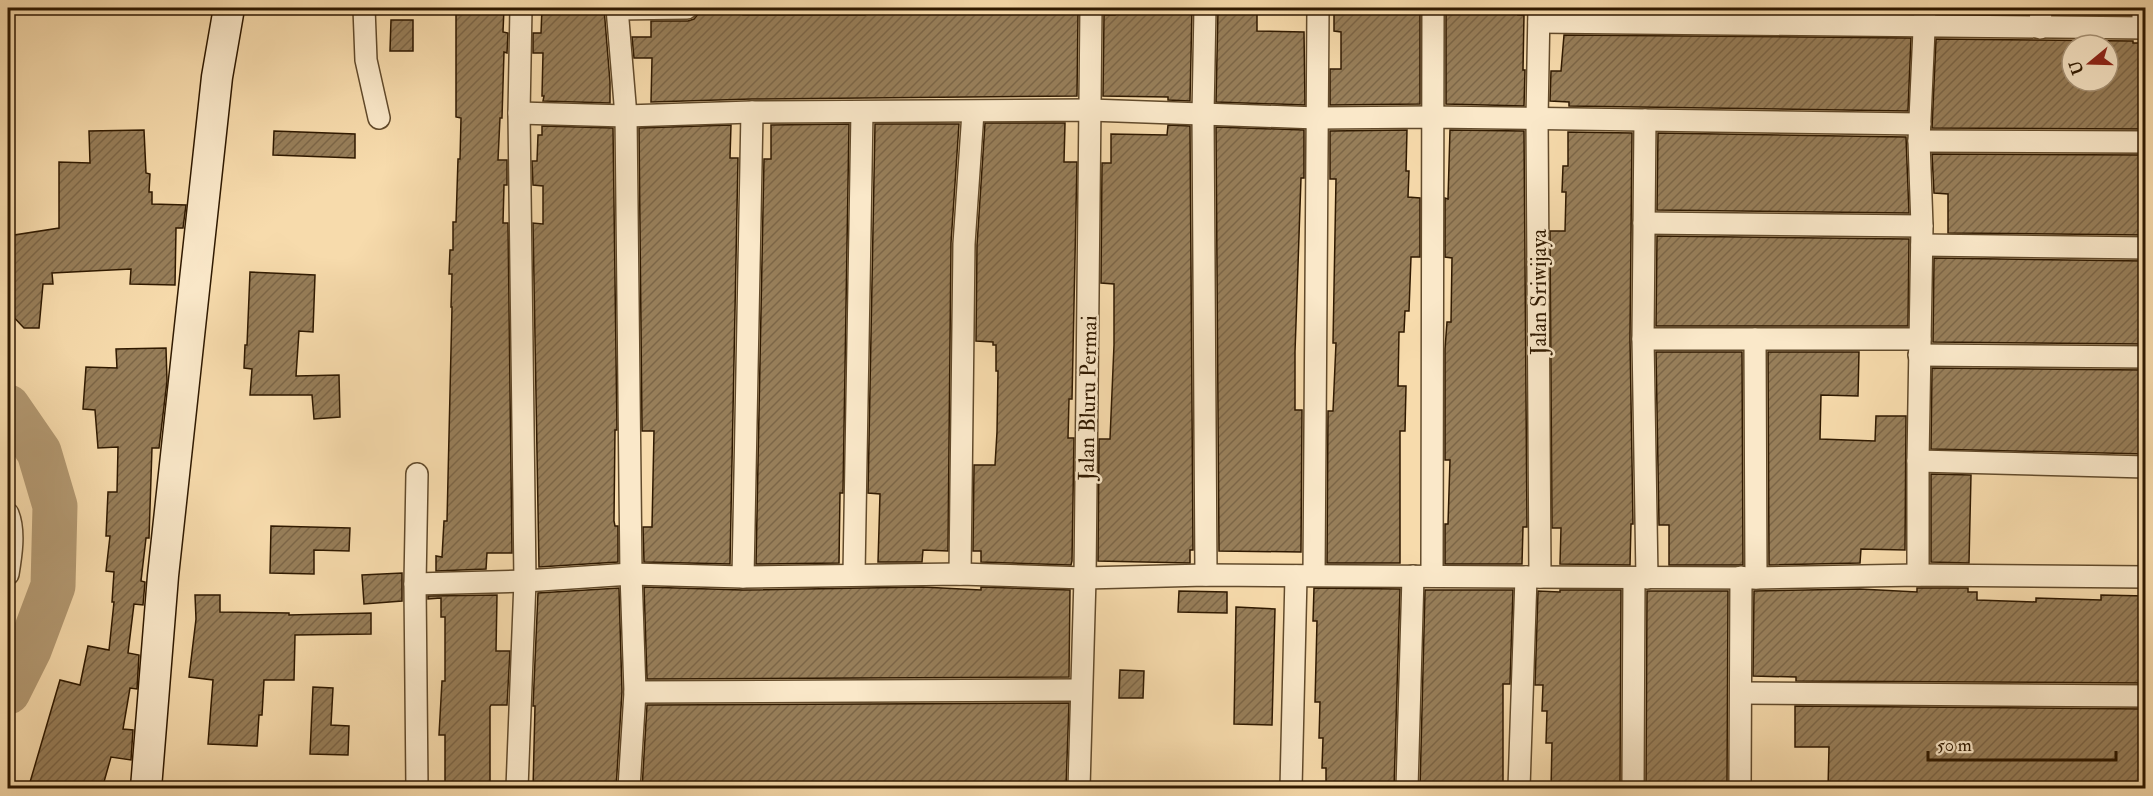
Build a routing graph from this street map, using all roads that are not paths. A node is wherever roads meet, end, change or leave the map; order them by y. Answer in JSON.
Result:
{"nodes":[{"id":1,"x":229,"y":8,"type":"edge"},
{"id":2,"x":364,"y":8,"type":"edge"},
{"id":3,"x":521,"y":8,"type":"edge"},
{"id":4,"x":617,"y":8,"type":"edge"},
{"id":5,"x":687,"y":8,"type":"edge"},
{"id":6,"x":1091,"y":8,"type":"edge"},
{"id":7,"x":1205,"y":8,"type":"edge"},
{"id":8,"x":1318,"y":8,"type":"edge"},
{"id":9,"x":1434,"y":8,"type":"edge"},
{"id":10,"x":1539,"y":15,"type":"edge"},
{"id":11,"x":1925,"y":17,"type":"edge"},
{"id":12,"x":2041,"y":18,"type":"edge"},
{"id":13,"x":2144,"y":21,"type":"edge"},
{"id":14,"x":1090,"y":110,"type":"junction"},
{"id":15,"x":973,"y":111,"type":"junction"},
{"id":16,"x":752,"y":112,"type":"junction"},
{"id":17,"x":862,"y":112,"type":"junction"},
{"id":18,"x":519,"y":113,"type":"junction"},
{"id":19,"x":1203,"y":114,"type":"junction"},
{"id":20,"x":626,"y":116,"type":"junction"},
{"id":21,"x":1432,"y":117,"type":"junction"},
{"id":22,"x":379,"y":118,"type":"dead end"},
{"id":23,"x":1317,"y":118,"type":"junction"},
{"id":24,"x":1537,"y":118,"type":"junction"},
{"id":25,"x":1645,"y":120,"type":"junction"},
{"id":26,"x":1920,"y":132,"type":"junction"},
{"id":27,"x":2145,"y":142,"type":"edge"},
{"id":28,"x":1644,"y":223,"type":"junction"},
{"id":29,"x":1922,"y":235,"type":"junction"},
{"id":30,"x":2145,"y":248,"type":"edge"},
{"id":31,"x":1643,"y":339,"type":"junction"},
{"id":32,"x":1755,"y":339,"type":"junction"},
{"id":33,"x":1920,"y":347,"type":"junction"},
{"id":34,"x":2145,"y":357,"type":"edge"},
{"id":35,"x":1918,"y":461,"type":"junction"},
{"id":36,"x":2145,"y":467,"type":"edge"},
{"id":37,"x":417,"y":474,"type":"dead end"},
{"id":38,"x":8,"y":514,"type":"edge"},
{"id":39,"x":8,"y":574,"type":"edge"},
{"id":40,"x":631,"y":574,"type":"junction"},
{"id":41,"x":854,"y":574,"type":"junction"},
{"id":42,"x":960,"y":574,"type":"junction"},
{"id":43,"x":1206,"y":575,"type":"junction"},
{"id":44,"x":1918,"y":575,"type":"junction"},
{"id":45,"x":1305,"y":576,"type":"junction"},
{"id":46,"x":1423,"y":576,"type":"junction"},
{"id":47,"x":743,"y":577,"type":"junction"},
{"id":48,"x":1533,"y":577,"type":"junction"},
{"id":49,"x":2145,"y":577,"type":"edge"},
{"id":50,"x":1085,"y":578,"type":"junction"},
{"id":51,"x":1641,"y":578,"type":"junction"},
{"id":52,"x":1748,"y":578,"type":"junction"},
{"id":53,"x":525,"y":580,"type":"junction"},
{"id":54,"x":415,"y":584,"type":"junction"},
{"id":55,"x":1080,"y":690,"type":"junction"},
{"id":56,"x":635,"y":692,"type":"junction"},
{"id":57,"x":1741,"y":693,"type":"junction"},
{"id":58,"x":2145,"y":696,"type":"edge"},
{"id":59,"x":146,"y":789,"type":"edge"},
{"id":60,"x":417,"y":789,"type":"edge"},
{"id":61,"x":517,"y":789,"type":"edge"},
{"id":62,"x":629,"y":789,"type":"edge"},
{"id":63,"x":1079,"y":789,"type":"edge"},
{"id":64,"x":1291,"y":789,"type":"edge"},
{"id":65,"x":1407,"y":789,"type":"edge"},
{"id":66,"x":1519,"y":789,"type":"edge"},
{"id":67,"x":1633,"y":789,"type":"edge"},
{"id":68,"x":1740,"y":789,"type":"edge"}],
"edges":[{"from":1,"to":59,"type":"street"},
{"from":2,"to":22,"type":"street"},
{"from":3,"to":18,"type":"street"},
{"from":4,"to":5,"type":"street"},
{"from":4,"to":20,"type":"street"},
{"from":6,"to":14,"type":"street","name":"Jalan Bluru Permai"},
{"from":7,"to":19,"type":"street"},
{"from":8,"to":23,"type":"street"},
{"from":9,"to":21,"type":"street"},
{"from":10,"to":11,"type":"street"},
{"from":10,"to":24,"type":"street","name":"Jalan Sriwijaya"},
{"from":11,"to":12,"type":"street"},
{"from":11,"to":26,"type":"street"},
{"from":12,"to":13,"type":"street"},
{"from":14,"to":15,"type":"street"},
{"from":14,"to":19,"type":"street"},
{"from":14,"to":50,"type":"street","name":"Jalan Bluru Permai"},
{"from":15,"to":17,"type":"street"},
{"from":15,"to":42,"type":"street"},
{"from":16,"to":17,"type":"street"},
{"from":16,"to":20,"type":"street"},
{"from":16,"to":47,"type":"street"},
{"from":17,"to":41,"type":"street"},
{"from":18,"to":20,"type":"street"},
{"from":18,"to":53,"type":"street"},
{"from":19,"to":23,"type":"street"},
{"from":19,"to":43,"type":"street"},
{"from":20,"to":40,"type":"street"},
{"from":21,"to":23,"type":"street"},
{"from":21,"to":24,"type":"street"},
{"from":21,"to":46,"type":"street"},
{"from":23,"to":45,"type":"street"},
{"from":24,"to":25,"type":"street"},
{"from":24,"to":48,"type":"street","name":"Jalan Sriwijaya"},
{"from":25,"to":26,"type":"street"},
{"from":25,"to":28,"type":"street"},
{"from":26,"to":27,"type":"street"},
{"from":26,"to":29,"type":"street"},
{"from":28,"to":29,"type":"street"},
{"from":28,"to":31,"type":"street"},
{"from":29,"to":30,"type":"street"},
{"from":29,"to":33,"type":"street"},
{"from":31,"to":32,"type":"street"},
{"from":31,"to":51,"type":"street"},
{"from":32,"to":33,"type":"street"},
{"from":32,"to":52,"type":"street"},
{"from":33,"to":34,"type":"street"},
{"from":33,"to":35,"type":"street"},
{"from":35,"to":36,"type":"street"},
{"from":35,"to":44,"type":"street"},
{"from":37,"to":54,"type":"street"},
{"from":38,"to":39,"type":"street"},
{"from":40,"to":47,"type":"street"},
{"from":40,"to":53,"type":"street"},
{"from":40,"to":56,"type":"street"},
{"from":41,"to":42,"type":"street"},
{"from":41,"to":47,"type":"street"},
{"from":42,"to":50,"type":"street"},
{"from":43,"to":45,"type":"street"},
{"from":43,"to":50,"type":"street"},
{"from":44,"to":49,"type":"street"},
{"from":44,"to":52,"type":"street"},
{"from":45,"to":46,"type":"street"},
{"from":45,"to":64,"type":"street"},
{"from":46,"to":48,"type":"street"},
{"from":46,"to":65,"type":"street"},
{"from":48,"to":51,"type":"street"},
{"from":48,"to":66,"type":"street","name":"Jalan Sriwijaya"},
{"from":50,"to":55,"type":"street","name":"Jalan Bluru Permai"},
{"from":51,"to":52,"type":"street"},
{"from":51,"to":67,"type":"street"},
{"from":52,"to":57,"type":"street"},
{"from":53,"to":54,"type":"street"},
{"from":53,"to":61,"type":"street"},
{"from":54,"to":60,"type":"street"},
{"from":55,"to":56,"type":"street"},
{"from":55,"to":63,"type":"street","name":"Jalan Bluru Permai"},
{"from":56,"to":62,"type":"street"},
{"from":57,"to":58,"type":"street"},
{"from":57,"to":68,"type":"street"}]}
